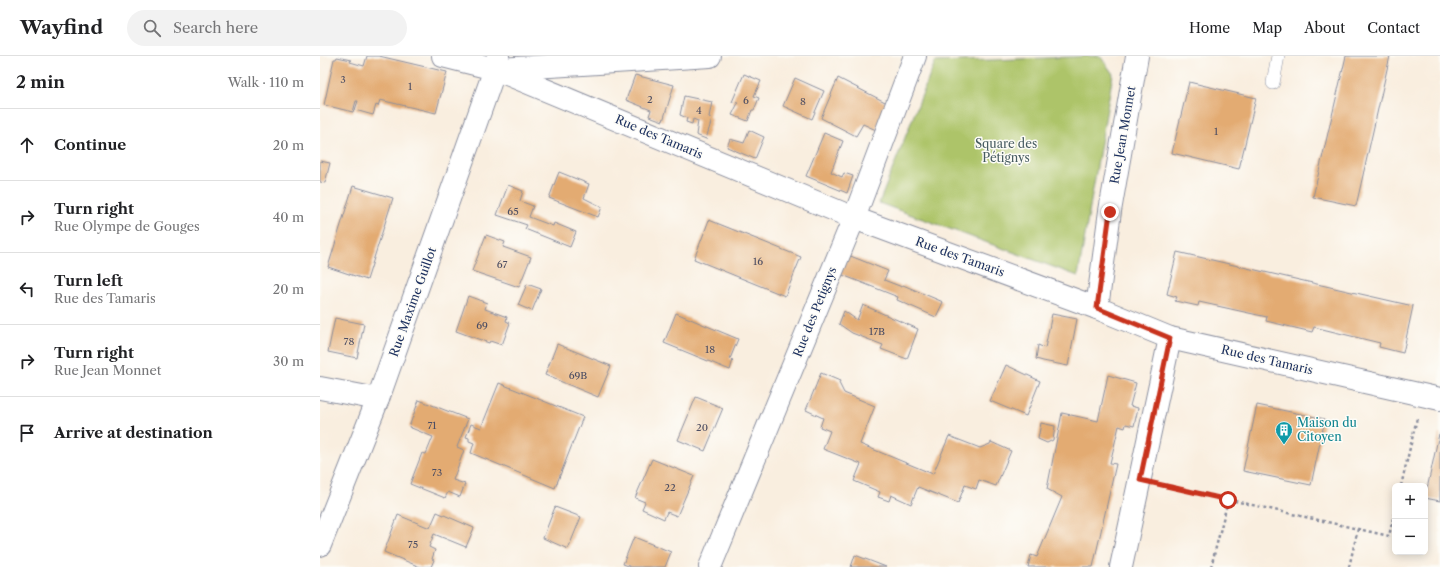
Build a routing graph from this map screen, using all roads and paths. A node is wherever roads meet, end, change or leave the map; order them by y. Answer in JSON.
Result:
{"nodes":[{"id":1,"x":442,"y":56,"type":"edge"},
{"id":2,"x":710,"y":56,"type":"edge"},
{"id":3,"x":915,"y":56,"type":"edge"},
{"id":4,"x":1137,"y":56,"type":"edge"},
{"id":5,"x":1278,"y":56,"type":"edge"},
{"id":6,"x":620,"y":58,"type":"edge"},
{"id":7,"x":497,"y":62,"type":"edge"},
{"id":8,"x":1273,"y":83,"type":"dead end"},
{"id":9,"x":854,"y":218,"type":"junction"},
{"id":10,"x":1097,"y":308,"type":"junction"},
{"id":11,"x":1170,"y":338,"type":"junction"},
{"id":12,"x":320,"y":388,"type":"edge"},
{"id":13,"x":1431,"y":397,"type":"edge"},
{"id":14,"x":378,"y":399,"type":"junction"},
{"id":15,"x":1140,"y":480,"type":"junction"},
{"id":16,"x":1402,"y":483,"type":"edge"},
{"id":17,"x":1228,"y":500,"type":"junction"},
{"id":18,"x":1393,"y":519,"type":"edge"},
{"id":19,"x":1358,"y":529,"type":"junction"},
{"id":20,"x":320,"y":545,"type":"edge"},
{"id":21,"x":710,"y":567,"type":"edge"},
{"id":22,"x":1121,"y":567,"type":"edge"},
{"id":23,"x":1211,"y":567,"type":"edge"},
{"id":24,"x":1349,"y":567,"type":"edge"}],
"edges":[{"from":1,"to":7,"type":"street"},
{"from":2,"to":6,"type":"street"},
{"from":3,"to":9,"type":"street","name":"Rue des Petignys"},
{"from":4,"to":10,"type":"street","name":"Rue Jean Monnet"},
{"from":5,"to":8,"type":"lane"},
{"from":6,"to":7,"type":"street"},
{"from":7,"to":9,"type":"street","name":"Rue des Tamaris"},
{"from":7,"to":14,"type":"street","name":"Rue Maxime Guillot"},
{"from":9,"to":10,"type":"street","name":"Rue des Tamaris"},
{"from":9,"to":21,"type":"street","name":"Rue des Petignys"},
{"from":10,"to":11,"type":"street","name":"Rue des Tamaris"},
{"from":11,"to":13,"type":"street","name":"Rue des Tamaris"},
{"from":11,"to":15,"type":"street"},
{"from":12,"to":14,"type":"street"},
{"from":13,"to":16,"type":"path"},
{"from":14,"to":20,"type":"street","name":"Rue Maxime Guillot"},
{"from":15,"to":17,"type":"path"},
{"from":15,"to":22,"type":"street"},
{"from":17,"to":19,"type":"path"},
{"from":17,"to":23,"type":"path"},
{"from":18,"to":19,"type":"path"},
{"from":19,"to":24,"type":"path"}]}
